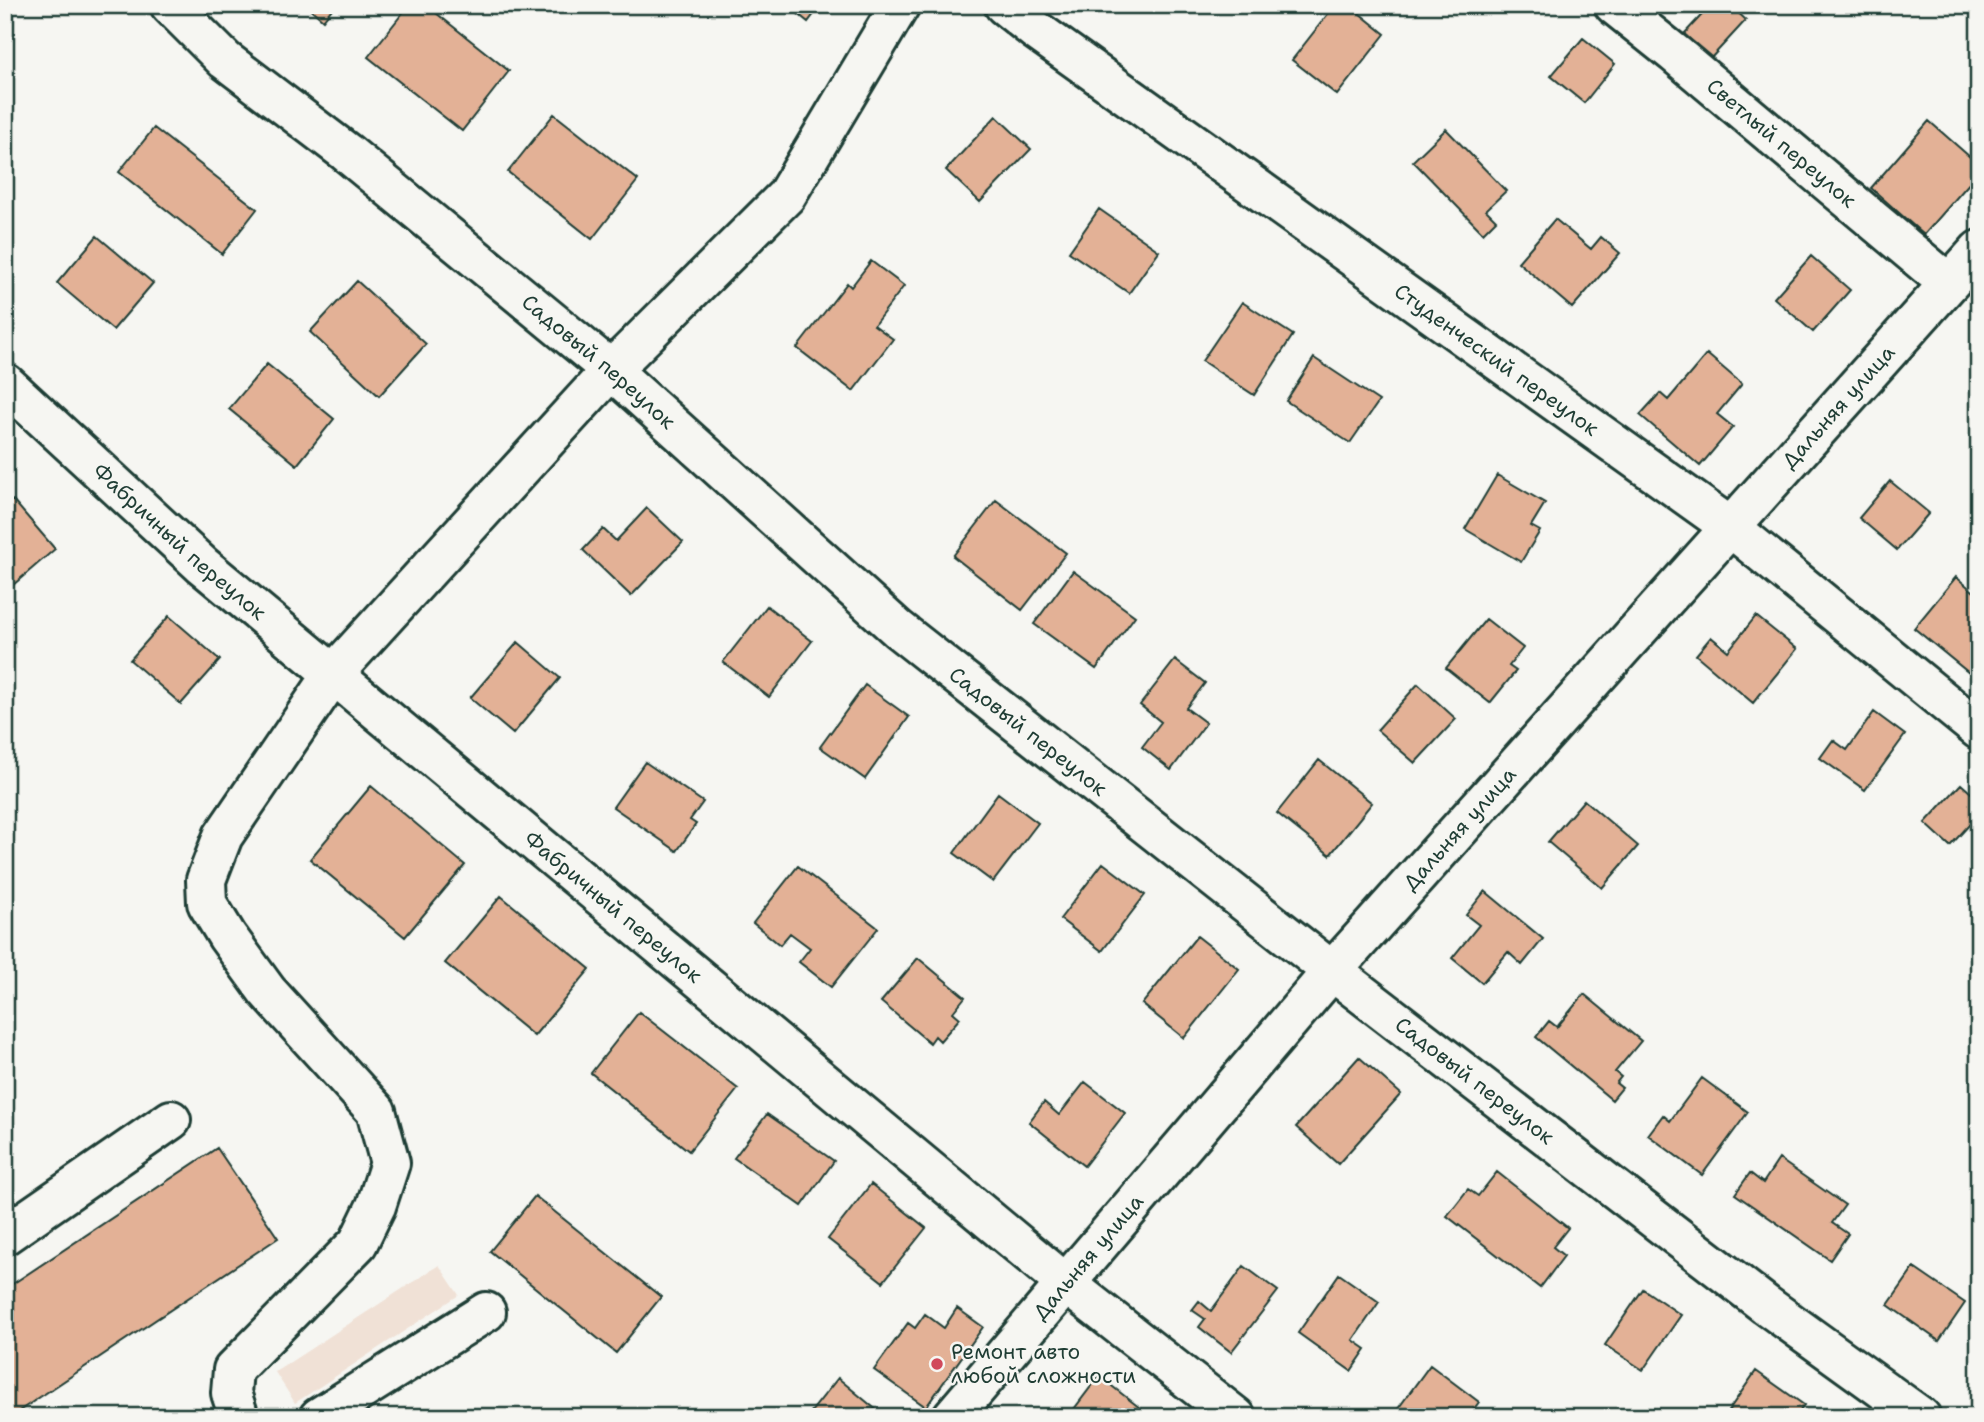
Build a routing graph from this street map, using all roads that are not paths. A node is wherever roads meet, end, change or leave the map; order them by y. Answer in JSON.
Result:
{"nodes":[{"id":1,"x":170,"y":5,"type":"edge"},
{"id":2,"x":900,"y":5,"type":"edge"},
{"id":3,"x":1004,"y":5,"type":"edge"},
{"id":4,"x":1614,"y":5,"type":"edge"},
{"id":5,"x":1979,"y":250,"type":"edge"},
{"id":6,"x":1948,"y":283,"type":"junction"},
{"id":7,"x":611,"y":370,"type":"junction"},
{"id":8,"x":5,"y":383,"type":"edge"},
{"id":9,"x":1729,"y":526,"type":"junction"},
{"id":10,"x":334,"y":673,"type":"junction"},
{"id":11,"x":1979,"y":730,"type":"edge"},
{"id":12,"x":1332,"y":971,"type":"junction"},
{"id":13,"x":171,"y":1120,"type":"dead end"},
{"id":14,"x":5,"y":1236,"type":"edge"},
{"id":15,"x":1065,"y":1283,"type":"junction"},
{"id":16,"x":486,"y":1312,"type":"dead end"},
{"id":17,"x":239,"y":1417,"type":"edge"},
{"id":18,"x":319,"y":1417,"type":"edge"},
{"id":19,"x":951,"y":1417,"type":"edge"},
{"id":20,"x":1236,"y":1417,"type":"edge"},
{"id":21,"x":1921,"y":1417,"type":"edge"}],
"edges":[{"from":1,"to":7,"type":"street","name":"Садовый переулок"},
{"from":2,"to":7,"type":"street"},
{"from":3,"to":9,"type":"street","name":"Студенческий переулок"},
{"from":4,"to":6,"type":"street","name":"Светлый переулок"},
{"from":5,"to":6,"type":"street","name":"Дальняя улица"},
{"from":6,"to":9,"type":"street","name":"Дальняя улица"},
{"from":7,"to":10,"type":"street"},
{"from":7,"to":12,"type":"street","name":"Садовый переулок"},
{"from":8,"to":10,"type":"street","name":"Фабричный переулок"},
{"from":9,"to":11,"type":"street","name":"Студенческий переулок"},
{"from":9,"to":12,"type":"street","name":"Дальняя улица"},
{"from":10,"to":15,"type":"street","name":"Фабричный переулок"},
{"from":10,"to":17,"type":"street"},
{"from":12,"to":15,"type":"street","name":"Дальняя улица"},
{"from":12,"to":21,"type":"street","name":"Садовый переулок"},
{"from":13,"to":14,"type":"street"},
{"from":15,"to":19,"type":"street","name":"Дальняя улица"},
{"from":15,"to":20,"type":"street","name":"Фабричный переулок"},
{"from":16,"to":18,"type":"street"}]}
